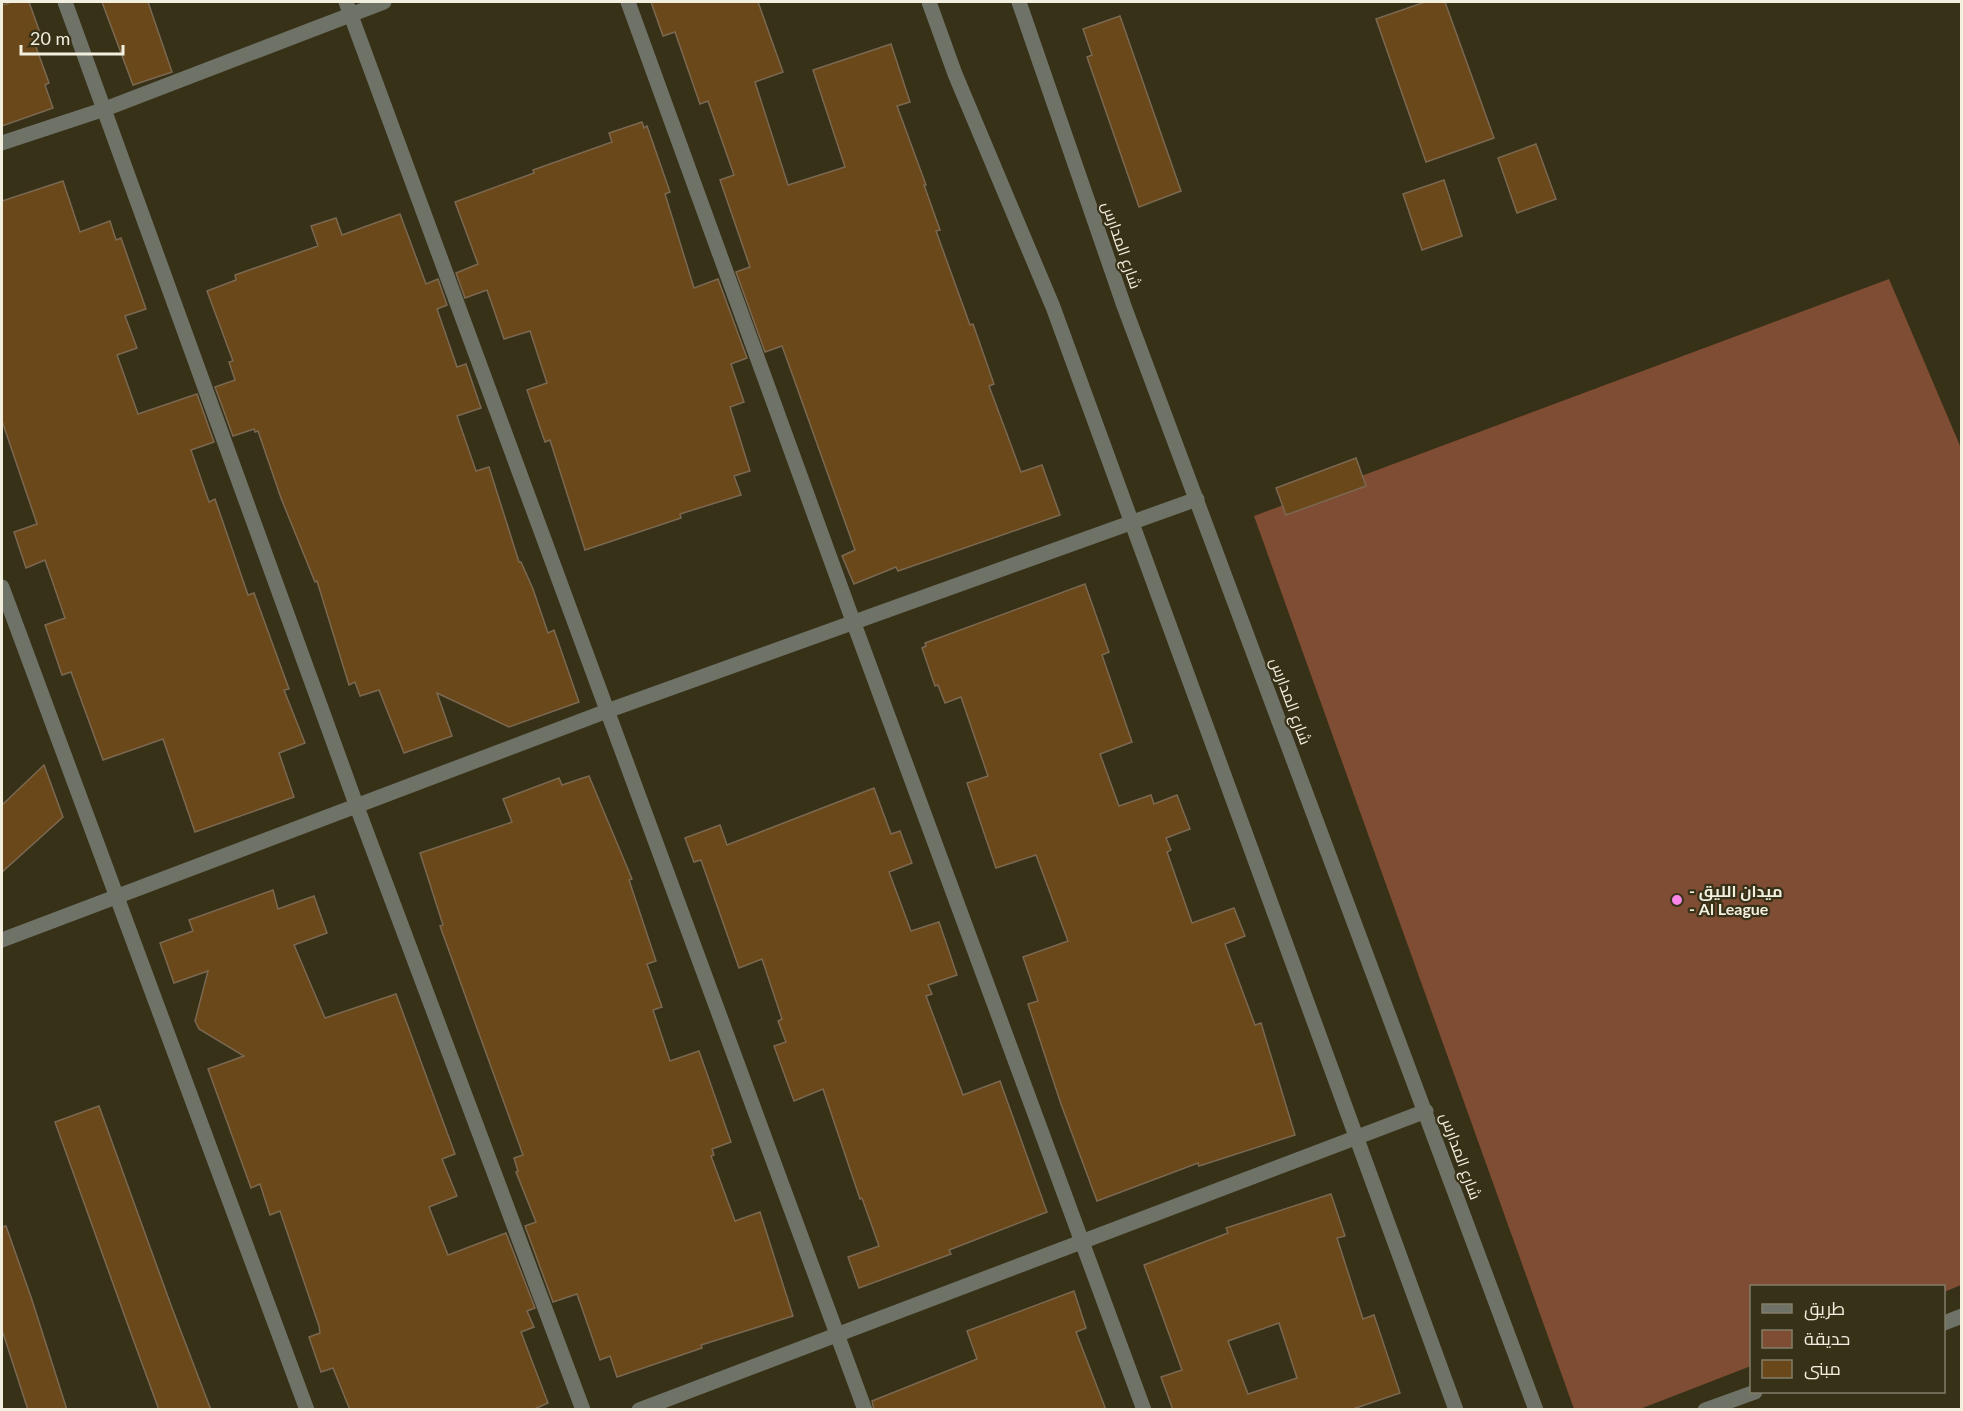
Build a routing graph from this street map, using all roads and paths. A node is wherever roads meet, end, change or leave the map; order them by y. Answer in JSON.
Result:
{"nodes":[{"id":1,"x":65,"y":2,"type":"edge"},
{"id":2,"x":384,"y":2,"type":"edge"},
{"id":3,"x":628,"y":2,"type":"edge"},
{"id":4,"x":929,"y":2,"type":"edge"},
{"id":5,"x":1018,"y":2,"type":"edge"},
{"id":6,"x":348,"y":8,"type":"edge"},
{"id":7,"x":105,"y":109,"type":"junction"},
{"id":8,"x":2,"y":143,"type":"edge"},
{"id":9,"x":1197,"y":499,"type":"junction"},
{"id":10,"x":1132,"y":521,"type":"junction"},
{"id":11,"x":2,"y":586,"type":"edge"},
{"id":12,"x":853,"y":621,"type":"junction"},
{"id":13,"x":607,"y":711,"type":"junction"},
{"id":14,"x":357,"y":807,"type":"junction"},
{"id":15,"x":117,"y":895,"type":"junction"},
{"id":16,"x":2,"y":940,"type":"edge"},
{"id":17,"x":1426,"y":1111,"type":"junction"},
{"id":18,"x":1357,"y":1136,"type":"junction"},
{"id":19,"x":1082,"y":1242,"type":"junction"},
{"id":20,"x":1962,"y":1316,"type":"edge"},
{"id":21,"x":1945,"y":1323,"type":"edge"},
{"id":22,"x":837,"y":1334,"type":"junction"},
{"id":23,"x":1752,"y":1393,"type":"edge"},
{"id":24,"x":307,"y":1410,"type":"edge"},
{"id":25,"x":583,"y":1410,"type":"edge"},
{"id":26,"x":639,"y":1410,"type":"edge"},
{"id":27,"x":865,"y":1410,"type":"edge"},
{"id":28,"x":1144,"y":1410,"type":"edge"},
{"id":29,"x":1456,"y":1410,"type":"edge"},
{"id":30,"x":1536,"y":1410,"type":"edge"},
{"id":31,"x":1705,"y":1410,"type":"edge"}],
"edges":[{"from":1,"to":7,"type":"street"},
{"from":2,"to":6,"type":"street"},
{"from":3,"to":12,"type":"street"},
{"from":4,"to":10,"type":"street"},
{"from":5,"to":9,"type":"street","name":"شارع المدارس"},
{"from":6,"to":7,"type":"street"},
{"from":6,"to":13,"type":"street"},
{"from":7,"to":8,"type":"street"},
{"from":7,"to":14,"type":"street"},
{"from":9,"to":10,"type":"street"},
{"from":9,"to":17,"type":"street","name":"شارع المدارس"},
{"from":10,"to":12,"type":"street"},
{"from":10,"to":18,"type":"street"},
{"from":11,"to":15,"type":"street"},
{"from":12,"to":13,"type":"street"},
{"from":12,"to":19,"type":"street"},
{"from":13,"to":14,"type":"street"},
{"from":13,"to":22,"type":"street"},
{"from":14,"to":15,"type":"street"},
{"from":14,"to":25,"type":"street"},
{"from":15,"to":16,"type":"street"},
{"from":15,"to":24,"type":"street"},
{"from":17,"to":18,"type":"street"},
{"from":17,"to":30,"type":"street","name":"شارع المدارس"},
{"from":18,"to":19,"type":"street"},
{"from":18,"to":29,"type":"street"},
{"from":19,"to":22,"type":"street"},
{"from":19,"to":28,"type":"street"},
{"from":20,"to":21,"type":"street"},
{"from":22,"to":26,"type":"street"},
{"from":22,"to":27,"type":"street"},
{"from":23,"to":31,"type":"street"}]}
